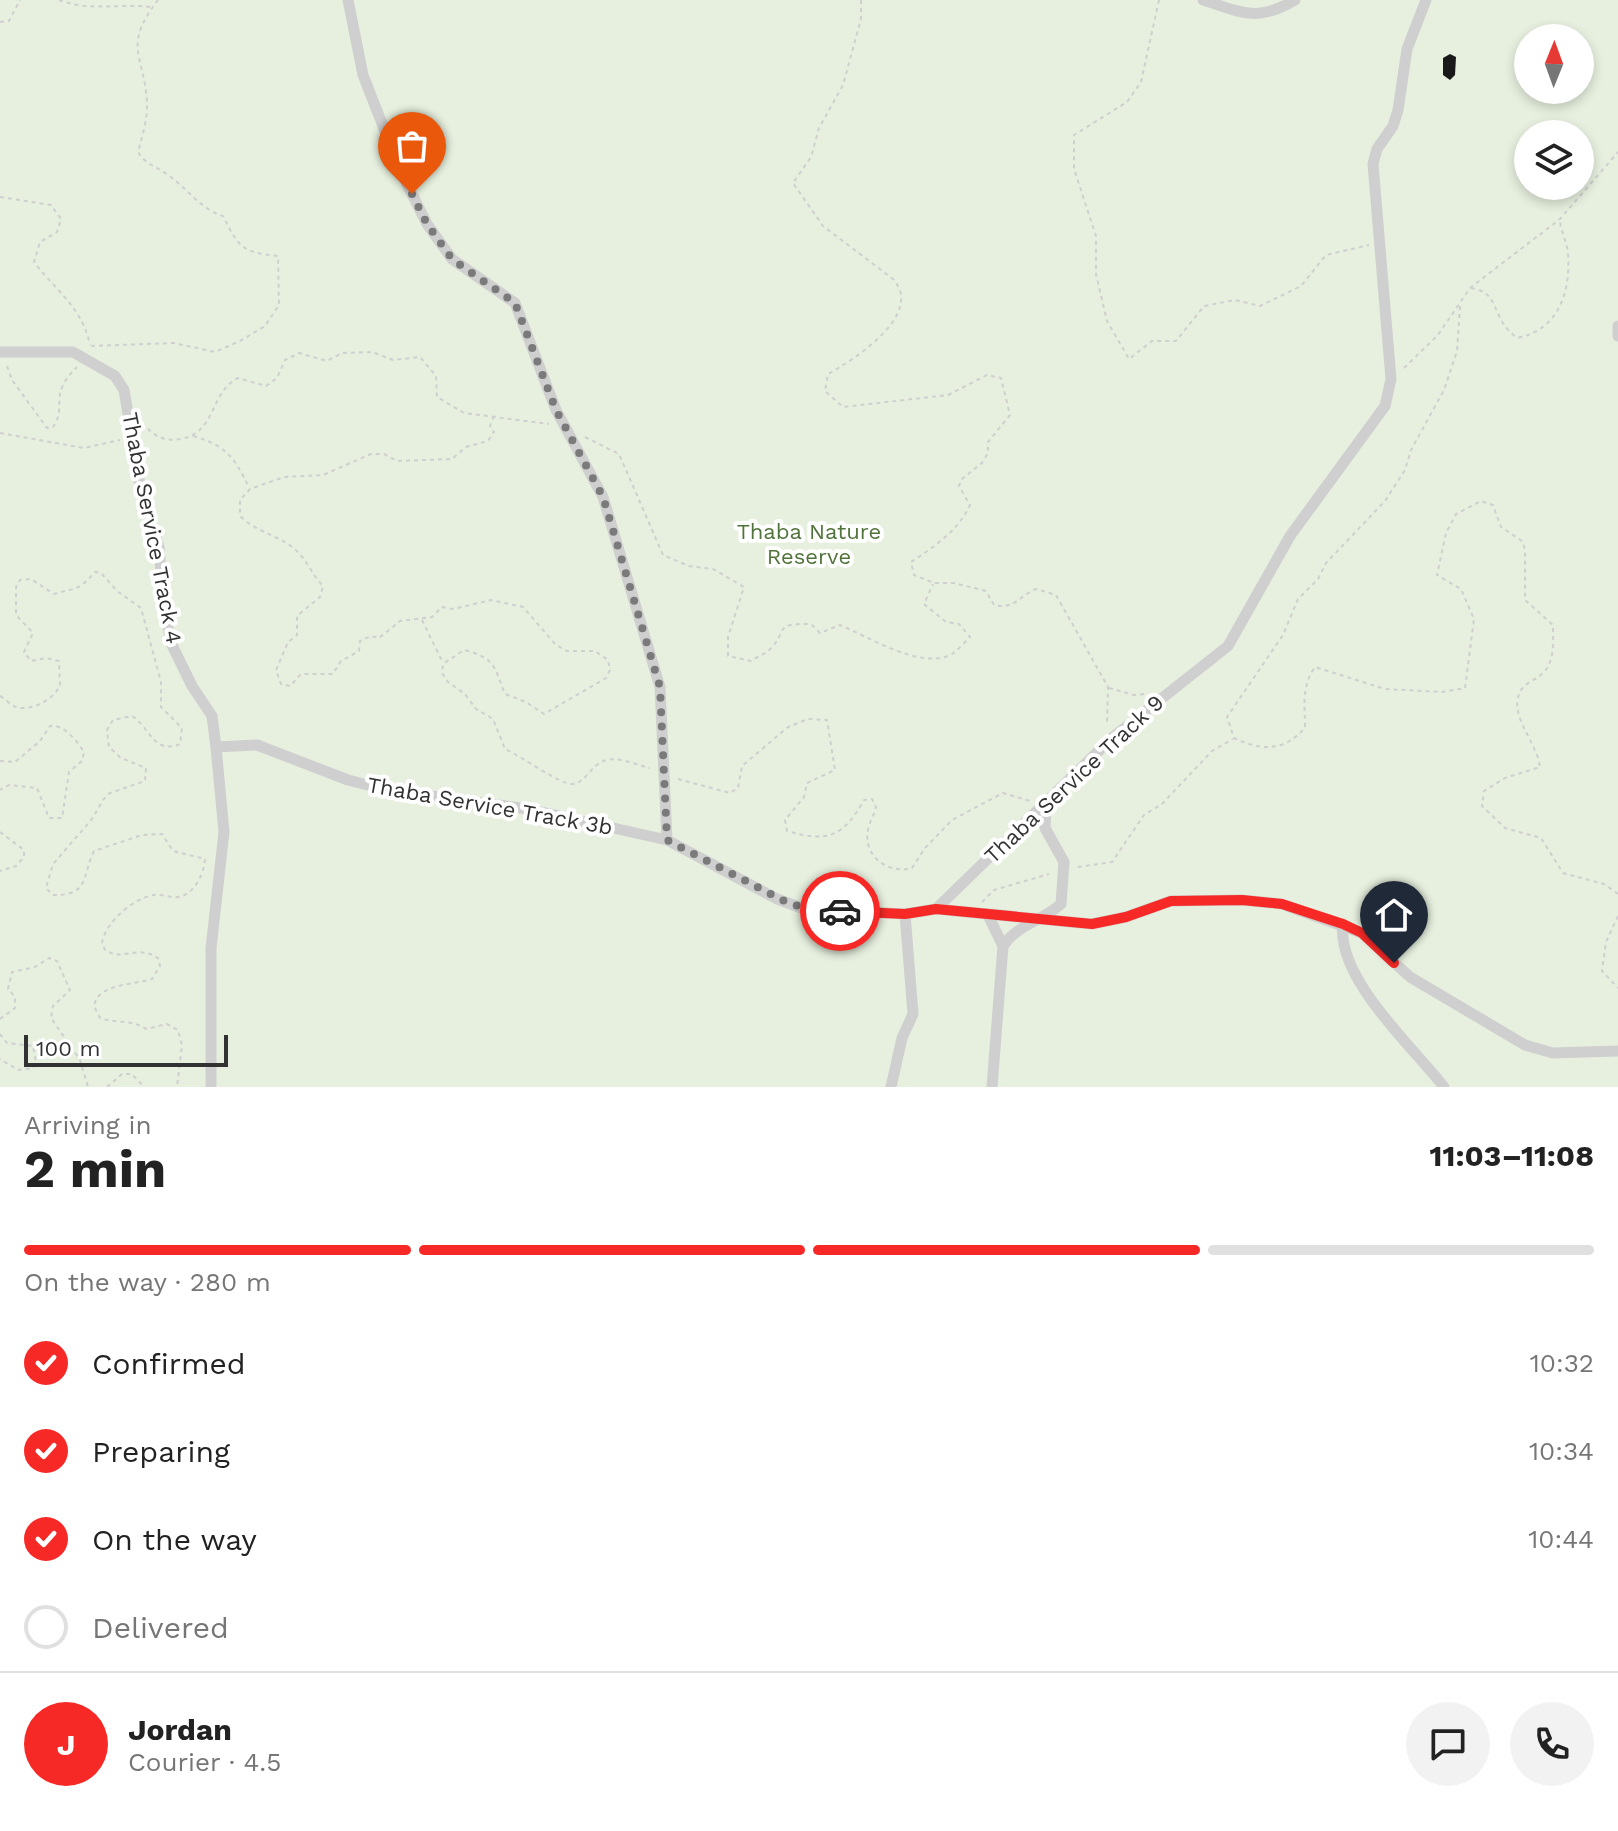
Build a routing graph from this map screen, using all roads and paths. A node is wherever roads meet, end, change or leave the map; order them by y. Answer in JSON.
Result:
{"nodes":[{"id":1,"x":20,"y":0,"type":"edge"},
{"id":2,"x":59,"y":0,"type":"edge"},
{"id":3,"x":158,"y":0,"type":"edge"},
{"id":4,"x":348,"y":0,"type":"edge"},
{"id":5,"x":861,"y":0,"type":"edge"},
{"id":6,"x":1159,"y":0,"type":"edge"},
{"id":7,"x":1203,"y":0,"type":"edge"},
{"id":8,"x":1295,"y":0,"type":"edge"},
{"id":9,"x":1426,"y":0,"type":"edge"},
{"id":10,"x":153,"y":7,"type":"junction"},
{"id":11,"x":0,"y":22,"type":"edge"},
{"id":12,"x":1618,"y":152,"type":"edge"},
{"id":13,"x":0,"y":197,"type":"edge"},
{"id":14,"x":1560,"y":219,"type":"junction"},
{"id":15,"x":1378,"y":244,"type":"junction"},
{"id":16,"x":1470,"y":288,"type":"junction"},
{"id":17,"x":1460,"y":306,"type":"junction"},
{"id":18,"x":1618,"y":326,"type":"edge"},
{"id":19,"x":1618,"y":336,"type":"edge"},
{"id":20,"x":1,"y":352,"type":"edge"},
{"id":21,"x":86,"y":358,"type":"junction"},
{"id":22,"x":1391,"y":389,"type":"junction"},
{"id":23,"x":128,"y":408,"type":"junction"},
{"id":24,"x":494,"y":416,"type":"junction"},
{"id":25,"x":565,"y":427,"type":"junction"},
{"id":26,"x":0,"y":433,"type":"edge"},
{"id":27,"x":151,"y":433,"type":"junction"},
{"id":28,"x":132,"y":436,"type":"junction"},
{"id":29,"x":193,"y":436,"type":"junction"},
{"id":30,"x":250,"y":489,"type":"junction"},
{"id":31,"x":934,"y":583,"type":"junction"},
{"id":32,"x":422,"y":620,"type":"junction"},
{"id":33,"x":443,"y":664,"type":"junction"},
{"id":34,"x":1108,"y":687,"type":"junction"},
{"id":35,"x":1167,"y":691,"type":"junction"},
{"id":36,"x":0,"y":696,"type":"edge"},
{"id":37,"x":1234,"y":738,"type":"junction"},
{"id":38,"x":1105,"y":745,"type":"junction"},
{"id":39,"x":216,"y":747,"type":"junction"},
{"id":40,"x":0,"y":761,"type":"edge"},
{"id":41,"x":664,"y":772,"type":"junction"},
{"id":42,"x":0,"y":790,"type":"edge"},
{"id":43,"x":1046,"y":804,"type":"junction"},
{"id":44,"x":0,"y":832,"type":"edge"},
{"id":45,"x":667,"y":840,"type":"junction"},
{"id":46,"x":1065,"y":869,"type":"junction"},
{"id":47,"x":0,"y":871,"type":"edge"},
{"id":48,"x":1618,"y":894,"type":"edge"},
{"id":49,"x":936,"y":909,"type":"junction"},
{"id":50,"x":905,"y":914,"type":"junction"},
{"id":51,"x":971,"y":914,"type":"junction"},
{"id":52,"x":988,"y":915,"type":"junction"},
{"id":53,"x":1618,"y":916,"type":"edge"},
{"id":54,"x":1041,"y":919,"type":"junction"},
{"id":55,"x":1343,"y":924,"type":"junction"},
{"id":56,"x":1003,"y":946,"type":"junction"},
{"id":57,"x":1618,"y":988,"type":"edge"},
{"id":58,"x":0,"y":1019,"type":"edge"},
{"id":59,"x":0,"y":1034,"type":"edge"},
{"id":60,"x":1618,"y":1051,"type":"edge"},
{"id":61,"x":0,"y":1059,"type":"edge"},
{"id":62,"x":88,"y":1087,"type":"edge"},
{"id":63,"x":107,"y":1087,"type":"edge"},
{"id":64,"x":144,"y":1087,"type":"edge"},
{"id":65,"x":177,"y":1087,"type":"edge"},
{"id":66,"x":211,"y":1087,"type":"edge"},
{"id":67,"x":891,"y":1087,"type":"edge"},
{"id":68,"x":992,"y":1087,"type":"edge"},
{"id":69,"x":1444,"y":1087,"type":"edge"}],
"edges":[{"from":1,"to":11,"type":"path"},
{"from":2,"to":10,"type":"path"},
{"from":3,"to":10,"type":"path"},
{"from":4,"to":25,"type":"street"},
{"from":5,"to":31,"type":"path"},
{"from":6,"to":15,"type":"path"},
{"from":7,"to":8,"type":"street"},
{"from":9,"to":15,"type":"street"},
{"from":10,"to":13,"type":"path"},
{"from":12,"to":14,"type":"path"},
{"from":14,"to":16,"type":"path"},
{"from":14,"to":16,"type":"path"},
{"from":15,"to":22,"type":"street"},
{"from":16,"to":17,"type":"path"},
{"from":17,"to":22,"type":"path"},
{"from":17,"to":37,"type":"path"},
{"from":18,"to":19,"type":"street"},
{"from":20,"to":21,"type":"street","name":"Thaba Service Track 4"},
{"from":20,"to":21,"type":"path"},
{"from":21,"to":23,"type":"street","name":"Thaba Service Track 4"},
{"from":22,"to":35,"type":"street","name":"Thaba Service Track 9"},
{"from":23,"to":27,"type":"path"},
{"from":23,"to":28,"type":"street","name":"Thaba Service Track 4"},
{"from":24,"to":25,"type":"path"},
{"from":24,"to":29,"type":"path"},
{"from":24,"to":30,"type":"path"},
{"from":25,"to":31,"type":"path"},
{"from":25,"to":41,"type":"street"},
{"from":26,"to":28,"type":"path"},
{"from":27,"to":28,"type":"path"},
{"from":27,"to":29,"type":"path"},
{"from":28,"to":39,"type":"street","name":"Thaba Service Track 4"},
{"from":29,"to":30,"type":"path"},
{"from":30,"to":32,"type":"path"},
{"from":31,"to":34,"type":"path"},
{"from":32,"to":33,"type":"path"},
{"from":32,"to":33,"type":"path"},
{"from":33,"to":41,"type":"path"},
{"from":34,"to":35,"type":"path"},
{"from":34,"to":38,"type":"path"},
{"from":35,"to":38,"type":"street","name":"Thaba Service Track 9"},
{"from":36,"to":65,"type":"path"},
{"from":37,"to":46,"type":"path"},
{"from":37,"to":48,"type":"path"},
{"from":38,"to":43,"type":"street","name":"Thaba Service Track 9"},
{"from":39,"to":45,"type":"street","name":"Thaba Service Track 3b"},
{"from":39,"to":66,"type":"street","name":"Thaba Service Track 4"},
{"from":40,"to":42,"type":"path"},
{"from":41,"to":43,"type":"path"},
{"from":41,"to":45,"type":"street"},
{"from":43,"to":46,"type":"street"},
{"from":43,"to":49,"type":"street","name":"Thaba Service Track 9"},
{"from":44,"to":47,"type":"path"},
{"from":45,"to":50,"type":"street","name":"Thaba Service Track 3b"},
{"from":46,"to":51,"type":"path"},
{"from":46,"to":54,"type":"street"},
{"from":49,"to":50,"type":"street","name":"Thaba Service Track 3b"},
{"from":49,"to":51,"type":"street","name":"Thaba Service Track 3b"},
{"from":50,"to":67,"type":"street"},
{"from":51,"to":52,"type":"street","name":"Thaba Service Track 3b"},
{"from":52,"to":54,"type":"street","name":"Thaba Service Track 3b"},
{"from":52,"to":56,"type":"street"},
{"from":53,"to":57,"type":"path"},
{"from":54,"to":55,"type":"street","name":"Thaba Service Track 3b"},
{"from":54,"to":56,"type":"street"},
{"from":55,"to":60,"type":"street","name":"Thaba Service Track 3b"},
{"from":55,"to":69,"type":"street"},
{"from":56,"to":68,"type":"street"},
{"from":58,"to":62,"type":"path"},
{"from":59,"to":61,"type":"path"},
{"from":63,"to":64,"type":"path"}]}
